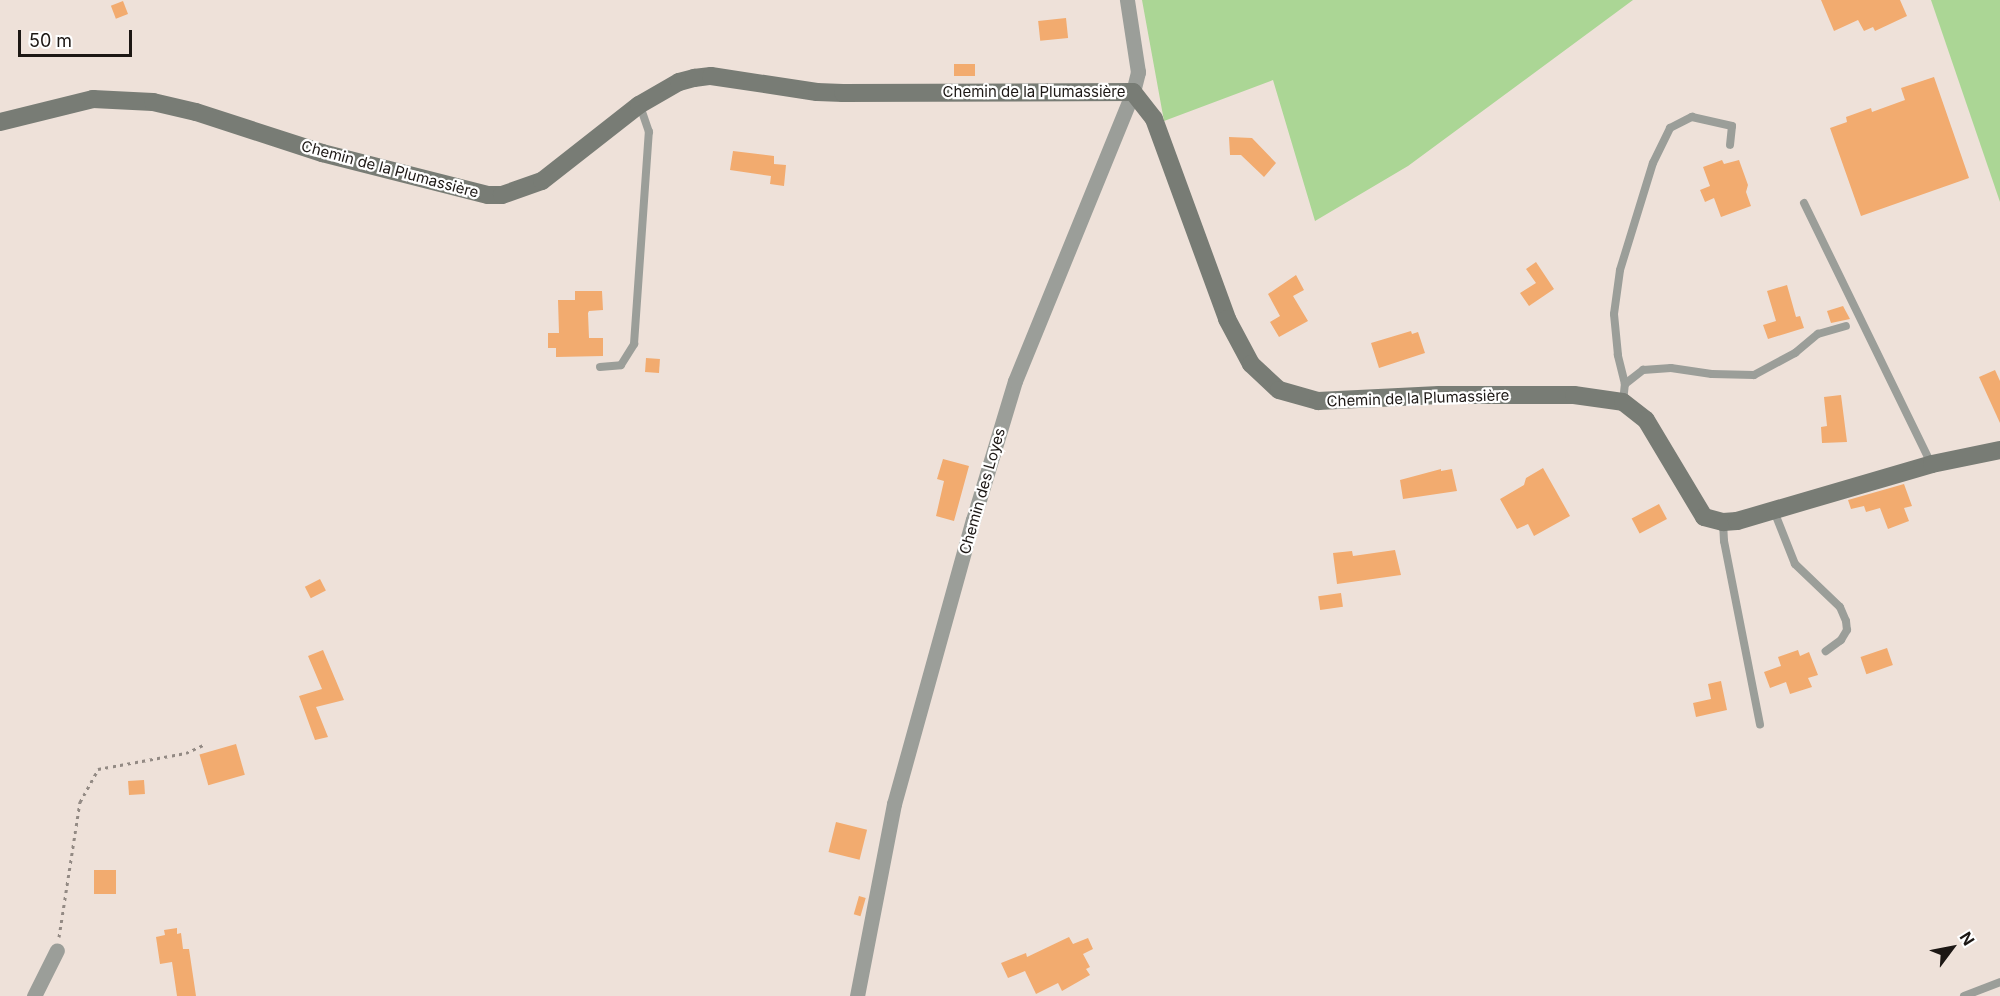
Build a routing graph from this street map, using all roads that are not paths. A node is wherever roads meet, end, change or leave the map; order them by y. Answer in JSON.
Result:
{"nodes":[{"id":1,"x":1127,"y":0,"type":"edge"},
{"id":2,"x":1133,"y":92,"type":"junction"},
{"id":3,"x":639,"y":105,"type":"junction"},
{"id":4,"x":0,"y":122,"type":"edge"},
{"id":5,"x":1730,"y":145,"type":"dead end"},
{"id":6,"x":1804,"y":203,"type":"dead end"},
{"id":7,"x":1846,"y":326,"type":"dead end"},
{"id":8,"x":600,"y":367,"type":"dead end"},
{"id":9,"x":1624,"y":393,"type":"junction"},
{"id":10,"x":2000,"y":450,"type":"edge"},
{"id":11,"x":1932,"y":464,"type":"junction"},
{"id":12,"x":1774,"y":510,"type":"junction"},
{"id":13,"x":1723,"y":522,"type":"junction"},
{"id":14,"x":1826,"y":651,"type":"dead end"},
{"id":15,"x":1760,"y":724,"type":"dead end"},
{"id":16,"x":57,"y":950,"type":"road end"},
{"id":17,"x":2000,"y":982,"type":"edge"},
{"id":18,"x":34,"y":996,"type":"edge"},
{"id":19,"x":857,"y":996,"type":"edge"},
{"id":20,"x":1964,"y":996,"type":"edge"}],
"edges":[{"from":1,"to":2,"type":"street","name":"Chemin des Loyes"},
{"from":2,"to":3,"type":"street","name":"Chemin de la Plumassière"},
{"from":2,"to":9,"type":"street","name":"Chemin de la Plumassière"},
{"from":2,"to":19,"type":"street","name":"Chemin des Loyes"},
{"from":3,"to":4,"type":"street","name":"Chemin de la Plumassière"},
{"from":3,"to":8,"type":"lane"},
{"from":5,"to":9,"type":"lane"},
{"from":6,"to":11,"type":"lane"},
{"from":7,"to":9,"type":"lane"},
{"from":9,"to":13,"type":"street"},
{"from":10,"to":11,"type":"street"},
{"from":11,"to":12,"type":"street"},
{"from":12,"to":13,"type":"street"},
{"from":12,"to":14,"type":"lane"},
{"from":13,"to":15,"type":"lane"},
{"from":16,"to":18,"type":"street"},
{"from":17,"to":20,"type":"lane"}]}
